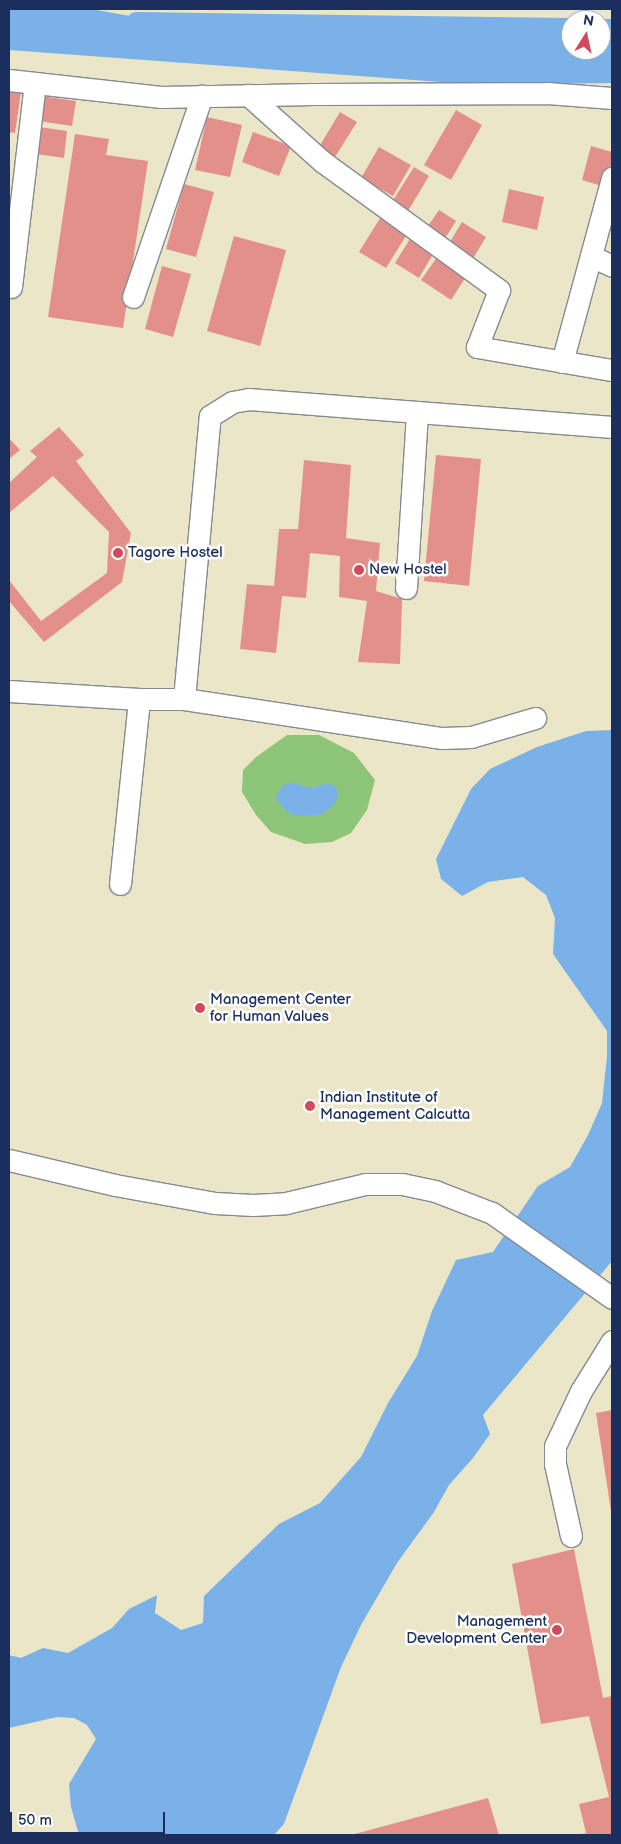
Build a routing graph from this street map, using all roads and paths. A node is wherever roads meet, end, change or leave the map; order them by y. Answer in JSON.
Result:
{"nodes":[{"id":1,"x":9,"y":80,"type":"edge"},
{"id":2,"x":35,"y":84,"type":"junction"},
{"id":3,"x":248,"y":95,"type":"junction"},
{"id":4,"x":202,"y":96,"type":"junction"},
{"id":5,"x":612,"y":98,"type":"edge"},
{"id":6,"x":612,"y":178,"type":"edge"},
{"id":7,"x":591,"y":256,"type":"junction"},
{"id":8,"x":612,"y":266,"type":"edge"},
{"id":9,"x":11,"y":287,"type":"dead end"},
{"id":10,"x":133,"y":297,"type":"dead end"},
{"id":11,"x":562,"y":362,"type":"junction"},
{"id":12,"x":612,"y":370,"type":"edge"},
{"id":13,"x":417,"y":412,"type":"junction"},
{"id":14,"x":612,"y":427,"type":"edge"},
{"id":15,"x":406,"y":588,"type":"dead end"},
{"id":16,"x":9,"y":691,"type":"edge"},
{"id":17,"x":139,"y":699,"type":"junction"},
{"id":18,"x":184,"y":699,"type":"junction"},
{"id":19,"x":535,"y":718,"type":"dead end"},
{"id":20,"x":120,"y":884,"type":"dead end"},
{"id":21,"x":9,"y":1160,"type":"edge"},
{"id":22,"x":612,"y":1298,"type":"edge"},
{"id":23,"x":610,"y":1347,"type":"edge"},
{"id":24,"x":572,"y":1536,"type":"dead end"}],
"edges":[{"from":1,"to":2,"type":"street"},
{"from":2,"to":4,"type":"street"},
{"from":2,"to":9,"type":"street"},
{"from":3,"to":4,"type":"street"},
{"from":3,"to":5,"type":"street"},
{"from":3,"to":11,"type":"street"},
{"from":4,"to":10,"type":"street"},
{"from":6,"to":7,"type":"street"},
{"from":7,"to":8,"type":"street"},
{"from":7,"to":11,"type":"street"},
{"from":11,"to":12,"type":"street"},
{"from":13,"to":14,"type":"street"},
{"from":13,"to":15,"type":"street"},
{"from":13,"to":18,"type":"street"},
{"from":16,"to":17,"type":"street"},
{"from":17,"to":18,"type":"street"},
{"from":17,"to":20,"type":"street"},
{"from":18,"to":19,"type":"street"},
{"from":21,"to":22,"type":"street"},
{"from":23,"to":24,"type":"street"}]}
